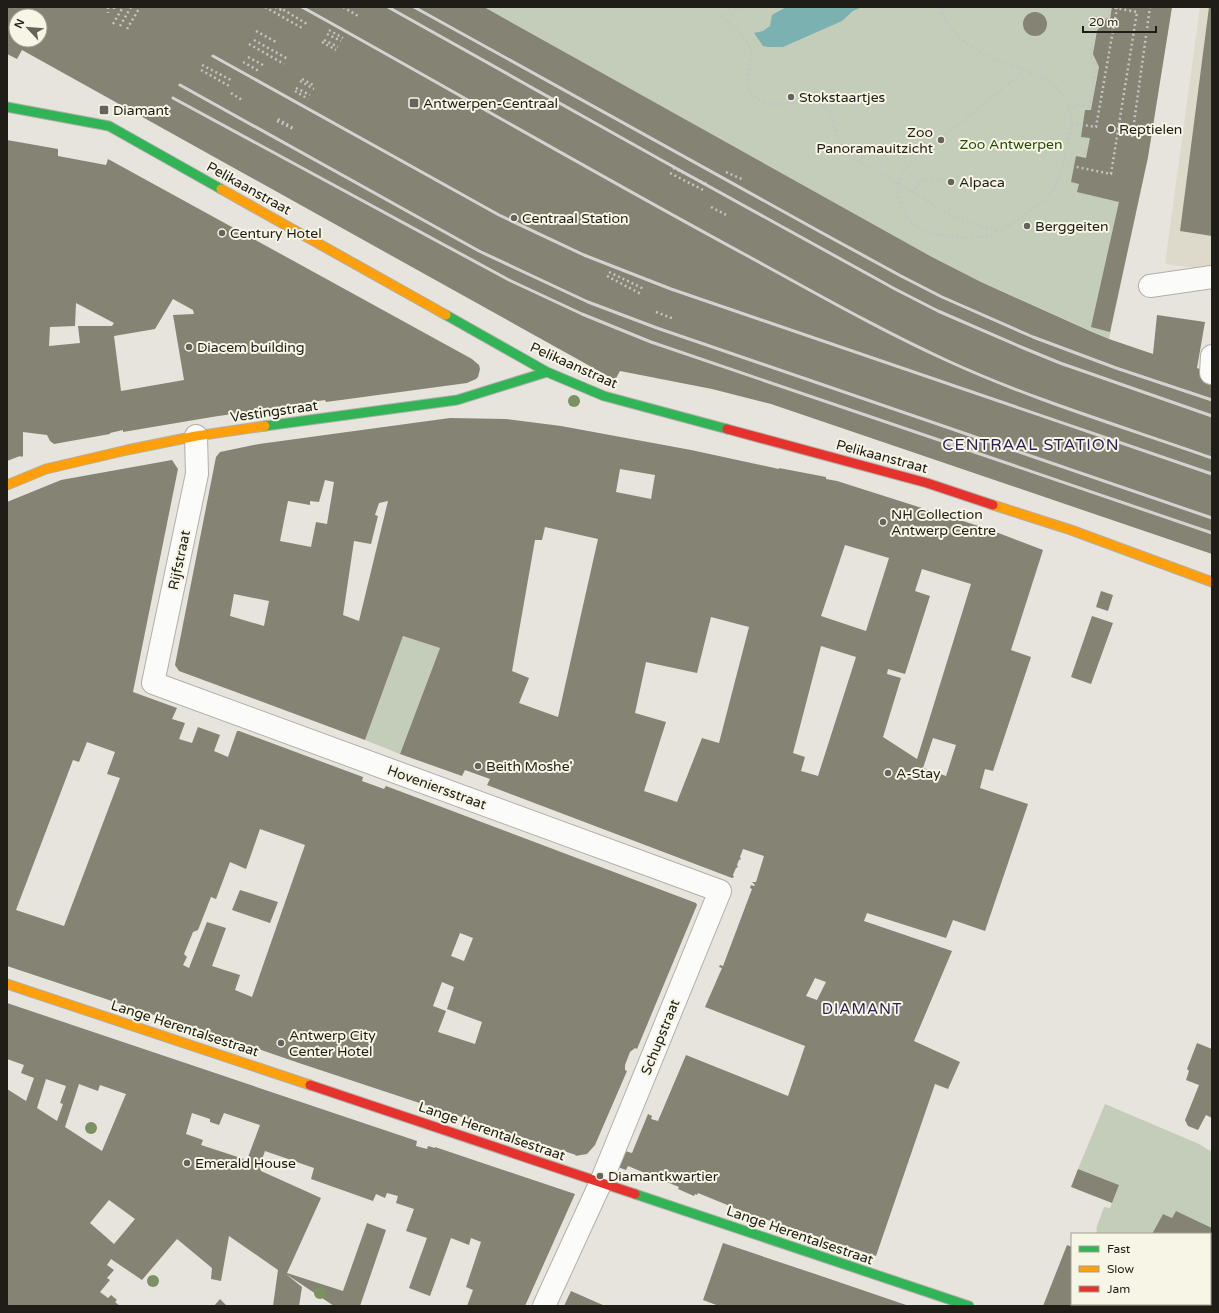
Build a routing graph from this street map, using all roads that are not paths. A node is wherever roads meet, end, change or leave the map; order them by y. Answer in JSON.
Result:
{"nodes":[{"id":1,"x":7,"y":107,"type":"edge"},
{"id":2,"x":1212,"y":276,"type":"edge"},
{"id":3,"x":1150,"y":286,"type":"dead end"},
{"id":4,"x":547,"y":372,"type":"junction"},
{"id":5,"x":196,"y":436,"type":"junction"},
{"id":6,"x":7,"y":485,"type":"edge"},
{"id":7,"x":1212,"y":582,"type":"edge"},
{"id":8,"x":153,"y":683,"type":"joint"},
{"id":9,"x":720,"y":891,"type":"joint"},
{"id":10,"x":7,"y":984,"type":"edge"},
{"id":11,"x":600,"y":1182,"type":"junction"},
{"id":12,"x":544,"y":1306,"type":"edge"},
{"id":13,"x":969,"y":1306,"type":"edge"}],
"edges":[{"from":1,"to":4,"type":"street","name":"Pelikaanstraat"},
{"from":2,"to":3,"type":"street"},
{"from":4,"to":5,"type":"street","name":"Vestingstraat"},
{"from":4,"to":7,"type":"street","name":"Pelikaanstraat"},
{"from":5,"to":6,"type":"street","name":"Vestingstraat"},
{"from":5,"to":8,"type":"street","name":"Rijfstraat"},
{"from":8,"to":9,"type":"street","name":"Hoveniersstraat"},
{"from":9,"to":11,"type":"street","name":"Schupstraat"},
{"from":10,"to":11,"type":"street","name":"Lange Herentalsestraat"},
{"from":11,"to":12,"type":"street","name":"Schupstraat"},
{"from":11,"to":13,"type":"street","name":"Lange Herentalsestraat"}]}
